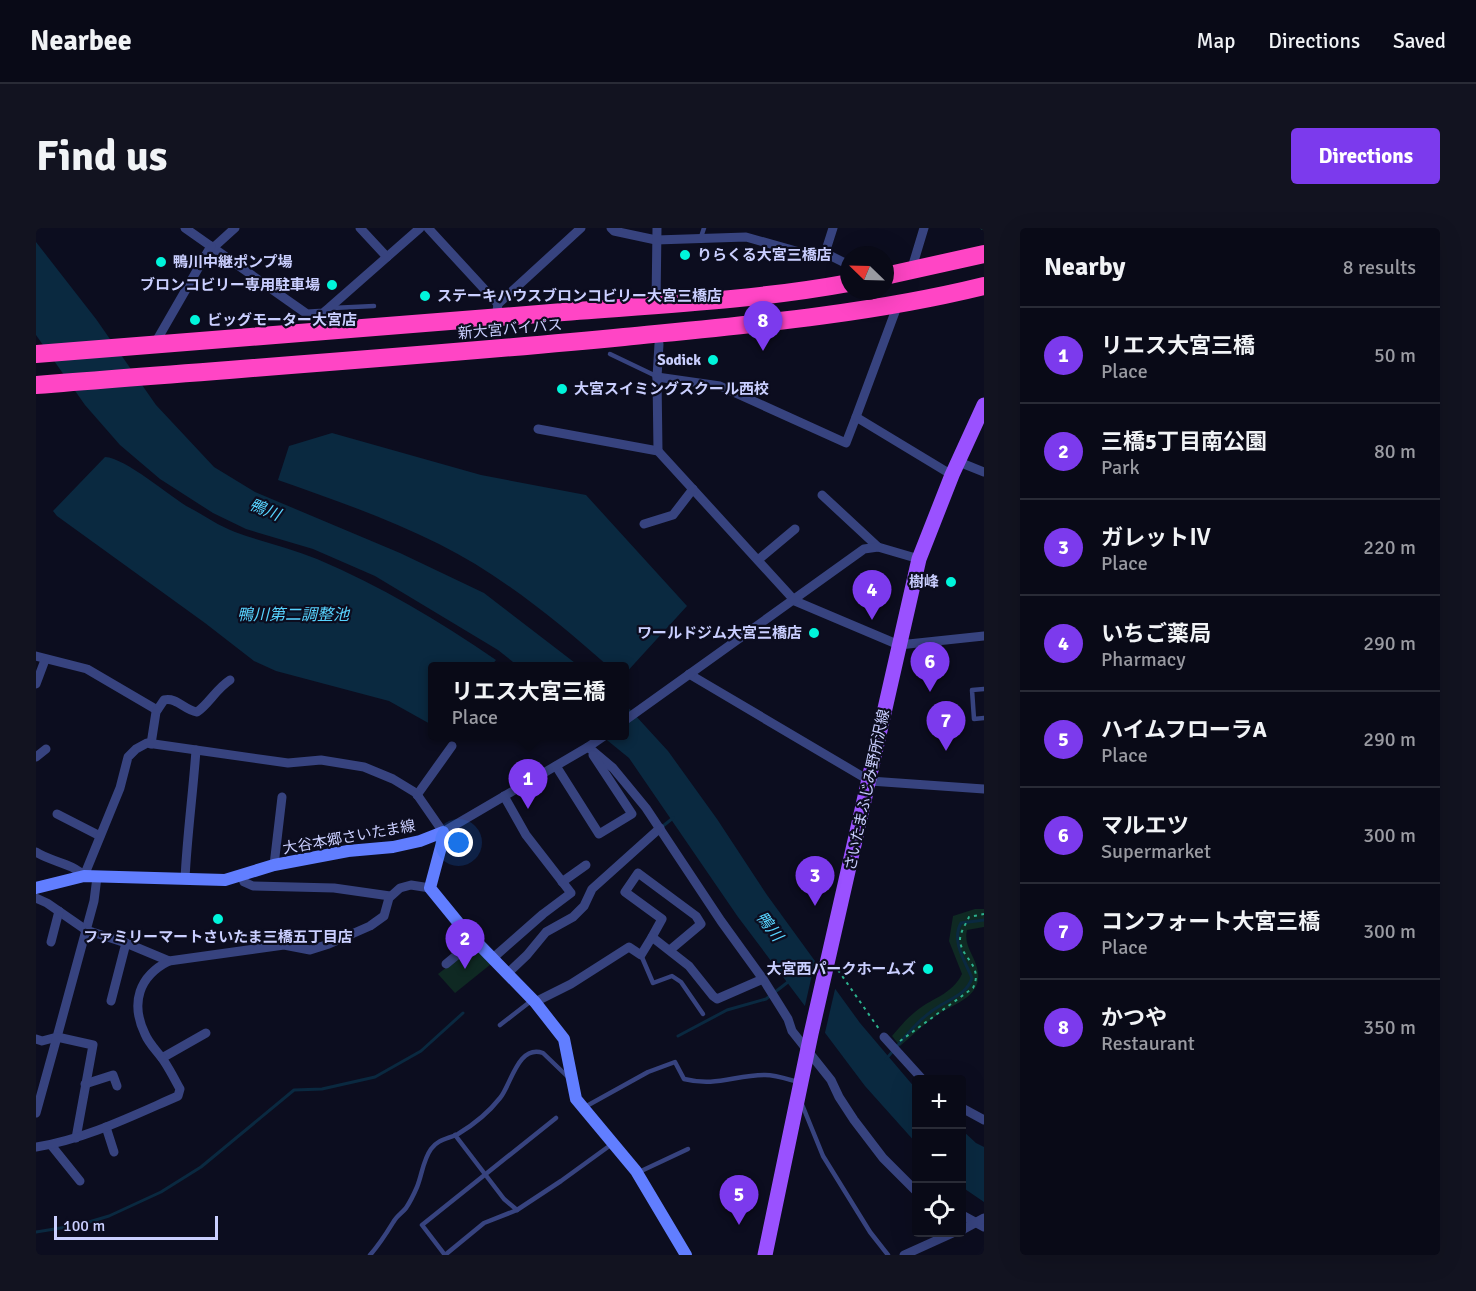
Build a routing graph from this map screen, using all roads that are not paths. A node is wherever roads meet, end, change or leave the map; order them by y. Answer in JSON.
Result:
{"nodes":[{"id":1,"x":185,"y":228,"type":"edge"},
{"id":2,"x":235,"y":228,"type":"edge"},
{"id":3,"x":360,"y":228,"type":"edge"},
{"id":4,"x":428,"y":228,"type":"edge"},
{"id":5,"x":581,"y":228,"type":"edge"},
{"id":6,"x":611,"y":228,"type":"edge"},
{"id":7,"x":657,"y":228,"type":"edge"},
{"id":8,"x":704,"y":228,"type":"edge"},
{"id":9,"x":833,"y":228,"type":"edge"},
{"id":10,"x":924,"y":228,"type":"edge"},
{"id":11,"x":415,"y":230,"type":"edge"},
{"id":12,"x":747,"y":232,"type":"edge"},
{"id":13,"x":656,"y":240,"type":"junction"},
{"id":14,"x":700,"y":240,"type":"junction"},
{"id":15,"x":212,"y":246,"type":"junction"},
{"id":16,"x":825,"y":253,"type":"junction"},
{"id":17,"x":984,"y":254,"type":"edge"},
{"id":18,"x":387,"y":257,"type":"junction"},
{"id":19,"x":840,"y":260,"type":"edge"},
{"id":20,"x":910,"y":271,"type":"junction"},
{"id":21,"x":894,"y":274,"type":"edge"},
{"id":22,"x":840,"y":284,"type":"edge"},
{"id":23,"x":984,"y":285,"type":"edge"},
{"id":24,"x":898,"y":303,"type":"junction"},
{"id":25,"x":656,"y":304,"type":"junction"},
{"id":26,"x":374,"y":306,"type":"dead end"},
{"id":27,"x":330,"y":308,"type":"junction"},
{"id":28,"x":497,"y":311,"type":"junction"},
{"id":29,"x":659,"y":344,"type":"dead end"},
{"id":30,"x":153,"y":345,"type":"junction"},
{"id":31,"x":37,"y":354,"type":"edge"},
{"id":32,"x":610,"y":354,"type":"dead end"},
{"id":33,"x":657,"y":377,"type":"junction"},
{"id":34,"x":36,"y":385,"type":"edge"},
{"id":35,"x":984,"y":405,"type":"edge"},
{"id":36,"x":856,"y":417,"type":"junction"},
{"id":37,"x":538,"y":429,"type":"dead end"},
{"id":38,"x":658,"y":451,"type":"junction"},
{"id":39,"x":956,"y":469,"type":"junction"},
{"id":40,"x":984,"y":472,"type":"edge"},
{"id":41,"x":693,"y":489,"type":"junction"},
{"id":42,"x":822,"y":495,"type":"dead end"},
{"id":43,"x":644,"y":525,"type":"dead end"},
{"id":44,"x":795,"y":529,"type":"dead end"},
{"id":45,"x":878,"y":548,"type":"junction"},
{"id":46,"x":919,"y":559,"type":"junction"},
{"id":47,"x":758,"y":560,"type":"junction"},
{"id":48,"x":795,"y":601,"type":"junction"},
{"id":49,"x":984,"y":636,"type":"edge"},
{"id":50,"x":899,"y":645,"type":"junction"},
{"id":51,"x":41,"y":658,"type":"edge"},
{"id":52,"x":689,"y":674,"type":"junction"},
{"id":53,"x":230,"y":680,"type":"dead end"},
{"id":54,"x":36,"y":684,"type":"edge"},
{"id":55,"x":984,"y":689,"type":"edge"},
{"id":56,"x":157,"y":710,"type":"junction"},
{"id":57,"x":629,"y":717,"type":"edge"},
{"id":58,"x":984,"y":718,"type":"edge"},
{"id":59,"x":598,"y":740,"type":"edge"},
{"id":60,"x":151,"y":744,"type":"junction"},
{"id":61,"x":590,"y":746,"type":"junction"},
{"id":62,"x":452,"y":747,"type":"dead end"},
{"id":63,"x":46,"y":749,"type":"dead end"},
{"id":64,"x":196,"y":750,"type":"junction"},
{"id":65,"x":36,"y":758,"type":"edge"},
{"id":66,"x":556,"y":766,"type":"junction"},
{"id":67,"x":870,"y":781,"type":"junction"},
{"id":68,"x":984,"y":789,"type":"edge"},
{"id":69,"x":417,"y":795,"type":"junction"},
{"id":70,"x":504,"y":796,"type":"junction"},
{"id":71,"x":282,"y":797,"type":"dead end"},
{"id":72,"x":57,"y":814,"type":"dead end"},
{"id":73,"x":660,"y":828,"type":"junction"},
{"id":74,"x":443,"y":832,"type":"junction"},
{"id":75,"x":100,"y":836,"type":"junction"},
{"id":76,"x":36,"y":852,"type":"edge"},
{"id":77,"x":623,"y":861,"type":"junction"},
{"id":78,"x":274,"y":865,"type":"junction"},
{"id":79,"x":586,"y":866,"type":"dead end"},
{"id":80,"x":638,"y":873,"type":"junction"},
{"id":81,"x":241,"y":875,"type":"junction"},
{"id":82,"x":90,"y":877,"type":"junction"},
{"id":83,"x":186,"y":879,"type":"junction"},
{"id":84,"x":562,"y":882,"type":"junction"},
{"id":85,"x":36,"y":888,"type":"edge"},
{"id":86,"x":430,"y":888,"type":"junction"},
{"id":87,"x":390,"y":896,"type":"junction"},
{"id":88,"x":36,"y":898,"type":"edge"},
{"id":89,"x":59,"y":911,"type":"junction"},
{"id":90,"x":86,"y":930,"type":"junction"},
{"id":91,"x":652,"y":937,"type":"junction"},
{"id":92,"x":475,"y":940,"type":"junction"},
{"id":93,"x":51,"y":942,"type":"dead end"},
{"id":94,"x":126,"y":943,"type":"junction"},
{"id":95,"x":670,"y":950,"type":"junction"},
{"id":96,"x":641,"y":955,"type":"junction"},
{"id":97,"x":493,"y":958,"type":"junction"},
{"id":98,"x":169,"y":961,"type":"junction"},
{"id":99,"x":446,"y":964,"type":"dead end"},
{"id":100,"x":508,"y":973,"type":"junction"},
{"id":101,"x":763,"y":979,"type":"junction"},
{"id":102,"x":111,"y":1001,"type":"dead end"},
{"id":103,"x":534,"y":1001,"type":"junction"},
{"id":104,"x":703,"y":1014,"type":"dead end"},
{"id":105,"x":500,"y":1025,"type":"dead end"},
{"id":106,"x":206,"y":1033,"type":"dead end"},
{"id":107,"x":57,"y":1037,"type":"junction"},
{"id":108,"x":884,"y":1037,"type":"road end"},
{"id":109,"x":36,"y":1039,"type":"edge"},
{"id":110,"x":810,"y":1042,"type":"junction"},
{"id":111,"x":162,"y":1058,"type":"junction"},
{"id":112,"x":918,"y":1075,"type":"edge"},
{"id":113,"x":573,"y":1082,"type":"junction"},
{"id":114,"x":85,"y":1084,"type":"junction"},
{"id":115,"x":117,"y":1086,"type":"dead end"},
{"id":116,"x":800,"y":1090,"type":"junction"},
{"id":117,"x":584,"y":1108,"type":"junction"},
{"id":118,"x":36,"y":1110,"type":"edge"},
{"id":119,"x":966,"y":1110,"type":"edge"},
{"id":120,"x":556,"y":1118,"type":"dead end"},
{"id":121,"x":984,"y":1120,"type":"edge"},
{"id":122,"x":106,"y":1127,"type":"junction"},
{"id":123,"x":456,"y":1135,"type":"junction"},
{"id":124,"x":76,"y":1138,"type":"junction"},
{"id":125,"x":612,"y":1144,"type":"junction"},
{"id":126,"x":51,"y":1145,"type":"junction"},
{"id":127,"x":36,"y":1147,"type":"edge"},
{"id":128,"x":688,"y":1149,"type":"dead end"},
{"id":129,"x":114,"y":1152,"type":"dead end"},
{"id":130,"x":637,"y":1173,"type":"junction"},
{"id":131,"x":486,"y":1175,"type":"junction"},
{"id":132,"x":80,"y":1181,"type":"dead end"},
{"id":133,"x":912,"y":1187,"type":"edge"},
{"id":134,"x":517,"y":1210,"type":"junction"},
{"id":135,"x":966,"y":1216,"type":"edge"},
{"id":136,"x":981,"y":1222,"type":"edge"},
{"id":137,"x":966,"y":1228,"type":"edge"},
{"id":138,"x":946,"y":1237,"type":"edge"},
{"id":139,"x":370,"y":1255,"type":"edge"},
{"id":140,"x":445,"y":1255,"type":"edge"},
{"id":141,"x":686,"y":1255,"type":"edge"},
{"id":142,"x":765,"y":1255,"type":"edge"},
{"id":143,"x":888,"y":1255,"type":"edge"},
{"id":144,"x":904,"y":1255,"type":"edge"}],
"edges":[{"from":1,"to":15,"type":"street"},
{"from":2,"to":15,"type":"street"},
{"from":3,"to":18,"type":"street"},
{"from":4,"to":28,"type":"street"},
{"from":5,"to":28,"type":"street"},
{"from":6,"to":13,"type":"street"},
{"from":7,"to":13,"type":"street"},
{"from":8,"to":14,"type":"lane"},
{"from":9,"to":16,"type":"street"},
{"from":10,"to":20,"type":"street"},
{"from":11,"to":18,"type":"street"},
{"from":12,"to":14,"type":"street"},
{"from":12,"to":16,"type":"street"},
{"from":13,"to":14,"type":"street"},
{"from":13,"to":25,"type":"street"},
{"from":15,"to":27,"type":"street"},
{"from":15,"to":30,"type":"street"},
{"from":16,"to":19,"type":"street"},
{"from":17,"to":20,"type":"highway"},
{"from":18,"to":27,"type":"street"},
{"from":20,"to":21,"type":"highway"},
{"from":22,"to":25,"type":"highway","name":"新大宮バイパス"},
{"from":23,"to":24,"type":"highway","name":"新大宮バイパス"},
{"from":24,"to":34,"type":"highway","name":"新大宮バイパス"},
{"from":24,"to":36,"type":"street"},
{"from":25,"to":28,"type":"highway","name":"新大宮バイパス"},
{"from":26,"to":27,"type":"lane"},
{"from":28,"to":30,"type":"highway","name":"新大宮バイパス"},
{"from":29,"to":33,"type":"street"},
{"from":30,"to":31,"type":"highway","name":"新大宮バイパス"},
{"from":32,"to":33,"type":"lane"},
{"from":33,"to":36,"type":"street"},
{"from":33,"to":38,"type":"street"},
{"from":35,"to":39,"type":"main road","name":"さいたまふじみ野所沢線"},
{"from":36,"to":39,"type":"street"},
{"from":37,"to":38,"type":"street"},
{"from":38,"to":41,"type":"street"},
{"from":39,"to":40,"type":"street"},
{"from":39,"to":46,"type":"main road","name":"さいたまふじみ野所沢線"},
{"from":41,"to":43,"type":"street"},
{"from":41,"to":47,"type":"street"},
{"from":42,"to":45,"type":"street"},
{"from":44,"to":47,"type":"street"},
{"from":45,"to":46,"type":"street"},
{"from":45,"to":48,"type":"street"},
{"from":46,"to":50,"type":"main road","name":"さいたまふじみ野所沢線"},
{"from":47,"to":48,"type":"street"},
{"from":48,"to":50,"type":"street"},
{"from":48,"to":52,"type":"street"},
{"from":49,"to":50,"type":"street"},
{"from":50,"to":67,"type":"main road","name":"さいたまふじみ野所沢線"},
{"from":51,"to":54,"type":"street"},
{"from":51,"to":56,"type":"street"},
{"from":52,"to":57,"type":"street"},
{"from":52,"to":67,"type":"street"},
{"from":53,"to":56,"type":"street"},
{"from":55,"to":58,"type":"lane"},
{"from":56,"to":60,"type":"street"},
{"from":59,"to":61,"type":"street"},
{"from":60,"to":64,"type":"street"},
{"from":60,"to":75,"type":"street"},
{"from":61,"to":66,"type":"street"},
{"from":61,"to":66,"type":"street"},
{"from":61,"to":73,"type":"street"},
{"from":62,"to":69,"type":"street"},
{"from":63,"to":65,"type":"street"},
{"from":64,"to":69,"type":"street"},
{"from":64,"to":83,"type":"street"},
{"from":66,"to":70,"type":"street"},
{"from":67,"to":68,"type":"street"},
{"from":67,"to":110,"type":"main road","name":"さいたまふじみ野所沢線"},
{"from":69,"to":74,"type":"street"},
{"from":70,"to":74,"type":"street"},
{"from":70,"to":84,"type":"street"},
{"from":71,"to":78,"type":"street"},
{"from":72,"to":75,"type":"street"},
{"from":73,"to":77,"type":"street"},
{"from":73,"to":101,"type":"street"},
{"from":74,"to":78,"type":"main road","name":"大谷本郷さいたま線"},
{"from":74,"to":86,"type":"main road"},
{"from":75,"to":82,"type":"street"},
{"from":76,"to":82,"type":"street"},
{"from":77,"to":80,"type":"street"},
{"from":77,"to":100,"type":"street"},
{"from":78,"to":81,"type":"main road","name":"大谷本郷さいたま線"},
{"from":79,"to":84,"type":"street"},
{"from":80,"to":91,"type":"street"},
{"from":80,"to":95,"type":"street"},
{"from":81,"to":83,"type":"main road","name":"大谷本郷さいたま線"},
{"from":81,"to":87,"type":"street"},
{"from":82,"to":83,"type":"main road","name":"大谷本郷さいたま線"},
{"from":82,"to":85,"type":"main road","name":"大谷本郷さいたま線"},
{"from":82,"to":90,"type":"street"},
{"from":84,"to":97,"type":"street"},
{"from":86,"to":87,"type":"street"},
{"from":86,"to":92,"type":"main road"},
{"from":87,"to":98,"type":"street"},
{"from":88,"to":89,"type":"street"},
{"from":89,"to":90,"type":"street"},
{"from":89,"to":93,"type":"street"},
{"from":90,"to":94,"type":"street"},
{"from":90,"to":107,"type":"street"},
{"from":91,"to":95,"type":"street"},
{"from":91,"to":96,"type":"street"},
{"from":92,"to":97,"type":"main road"},
{"from":92,"to":99,"type":"street"},
{"from":94,"to":98,"type":"street"},
{"from":94,"to":102,"type":"street"},
{"from":95,"to":101,"type":"street"},
{"from":96,"to":103,"type":"street"},
{"from":96,"to":104,"type":"lane"},
{"from":97,"to":100,"type":"main road"},
{"from":98,"to":111,"type":"street"},
{"from":100,"to":103,"type":"main road"},
{"from":101,"to":110,"type":"street"},
{"from":103,"to":105,"type":"lane"},
{"from":103,"to":113,"type":"main road"},
{"from":106,"to":111,"type":"street"},
{"from":107,"to":109,"type":"street"},
{"from":107,"to":114,"type":"street"},
{"from":107,"to":118,"type":"street"},
{"from":108,"to":112,"type":"street"},
{"from":110,"to":116,"type":"main road","name":"さいたまふじみ野所沢線"},
{"from":110,"to":133,"type":"street"},
{"from":111,"to":122,"type":"street"},
{"from":113,"to":117,"type":"main road"},
{"from":113,"to":123,"type":"lane"},
{"from":114,"to":115,"type":"street"},
{"from":114,"to":124,"type":"street"},
{"from":116,"to":117,"type":"lane"},
{"from":116,"to":142,"type":"main road","name":"さいたまふじみ野所沢線"},
{"from":116,"to":143,"type":"lane"},
{"from":117,"to":125,"type":"main road"},
{"from":119,"to":121,"type":"street"},
{"from":120,"to":131,"type":"lane"},
{"from":122,"to":124,"type":"street"},
{"from":122,"to":129,"type":"street"},
{"from":123,"to":131,"type":"lane"},
{"from":123,"to":139,"type":"lane"},
{"from":124,"to":126,"type":"street"},
{"from":125,"to":130,"type":"main road"},
{"from":125,"to":134,"type":"lane"},
{"from":126,"to":127,"type":"street"},
{"from":126,"to":132,"type":"street"},
{"from":128,"to":130,"type":"lane"},
{"from":130,"to":141,"type":"main road"},
{"from":131,"to":134,"type":"lane"},
{"from":131,"to":140,"type":"lane"},
{"from":134,"to":140,"type":"lane"},
{"from":135,"to":136,"type":"street"},
{"from":136,"to":137,"type":"street"},
{"from":138,"to":144,"type":"street"}]}
